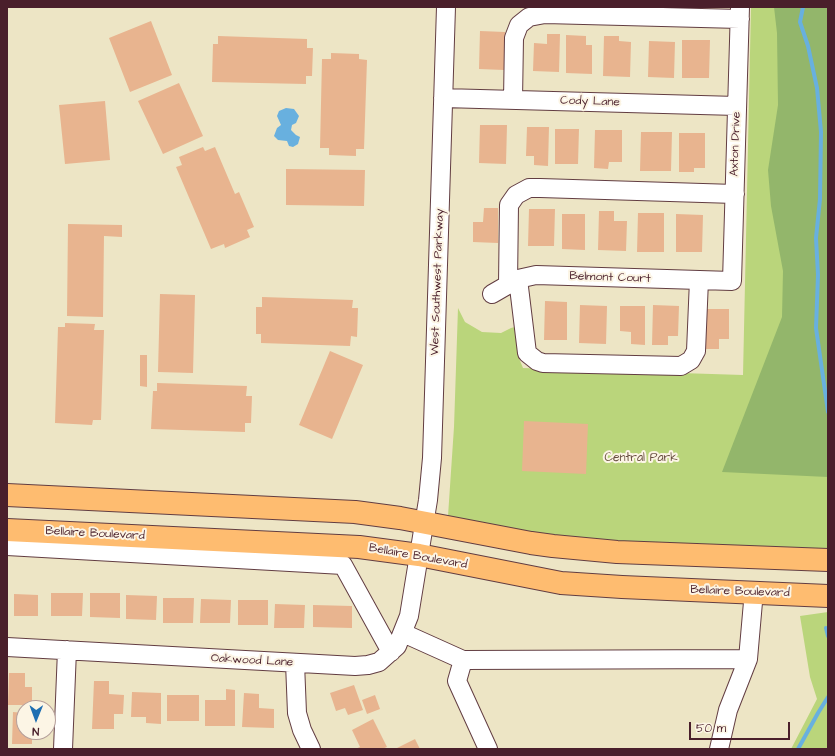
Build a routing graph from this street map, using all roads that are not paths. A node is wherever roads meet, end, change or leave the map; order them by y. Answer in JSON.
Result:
{"nodes":[{"id":1,"x":446,"y":7,"type":"edge"},
{"id":2,"x":740,"y":13,"type":"edge"},
{"id":3,"x":443,"y":98,"type":"junction"},
{"id":4,"x":513,"y":100,"type":"junction"},
{"id":5,"x":737,"y":106,"type":"junction"},
{"id":6,"x":735,"y":194,"type":"junction"},
{"id":7,"x":699,"y":280,"type":"junction"},
{"id":8,"x":513,"y":282,"type":"junction"},
{"id":9,"x":732,"y":282,"type":"joint"},
{"id":10,"x":492,"y":294,"type":"dead end"},
{"id":11,"x":7,"y":495,"type":"edge"},
{"id":12,"x":424,"y":522,"type":"junction"},
{"id":13,"x":7,"y":530,"type":"edge"},
{"id":14,"x":7,"y":546,"type":"edge"},
{"id":15,"x":418,"y":555,"type":"junction"},
{"id":16,"x":828,"y":560,"type":"edge"},
{"id":17,"x":828,"y":596,"type":"edge"},
{"id":18,"x":753,"y":602,"type":"dead end"},
{"id":19,"x":403,"y":633,"type":"junction"},
{"id":20,"x":7,"y":647,"type":"edge"},
{"id":21,"x":67,"y":650,"type":"junction"},
{"id":22,"x":391,"y":652,"type":"junction"},
{"id":23,"x":748,"y":659,"type":"junction"},
{"id":24,"x":463,"y":660,"type":"junction"},
{"id":25,"x":295,"y":663,"type":"junction"},
{"id":26,"x":63,"y":749,"type":"edge"},
{"id":27,"x":311,"y":749,"type":"edge"},
{"id":28,"x":488,"y":749,"type":"edge"},
{"id":29,"x":719,"y":749,"type":"edge"}],
"edges":[{"from":1,"to":3,"type":"street","name":"West Southwest Parkway"},
{"from":2,"to":4,"type":"street"},
{"from":2,"to":5,"type":"street","name":"Axton Drive"},
{"from":3,"to":4,"type":"street","name":"Cody Lane"},
{"from":3,"to":12,"type":"street","name":"West Southwest Parkway"},
{"from":4,"to":5,"type":"street","name":"Cody Lane"},
{"from":5,"to":6,"type":"street","name":"Axton Drive"},
{"from":6,"to":8,"type":"street"},
{"from":6,"to":9,"type":"street","name":"Axton Drive"},
{"from":7,"to":8,"type":"street","name":"Belmont Court"},
{"from":7,"to":8,"type":"street"},
{"from":7,"to":9,"type":"street","name":"Belmont Court"},
{"from":8,"to":10,"type":"street","name":"Belmont Court"},
{"from":11,"to":12,"type":"main road"},
{"from":12,"to":15,"type":"street","name":"West Southwest Parkway"},
{"from":12,"to":16,"type":"main road"},
{"from":13,"to":15,"type":"main road","name":"Bellaire Boulevard"},
{"from":14,"to":22,"type":"street"},
{"from":15,"to":17,"type":"main road","name":"Bellaire Boulevard"},
{"from":15,"to":19,"type":"street","name":"Oakwood Lane"},
{"from":18,"to":23,"type":"street"},
{"from":19,"to":22,"type":"street","name":"Oakwood Lane"},
{"from":19,"to":24,"type":"street"},
{"from":20,"to":21,"type":"street","name":"Oakwood Lane"},
{"from":21,"to":25,"type":"street","name":"Oakwood Lane"},
{"from":21,"to":26,"type":"street"},
{"from":22,"to":25,"type":"street","name":"Oakwood Lane"},
{"from":23,"to":24,"type":"street"},
{"from":23,"to":29,"type":"street"},
{"from":24,"to":28,"type":"street"},
{"from":25,"to":27,"type":"street"}]}
